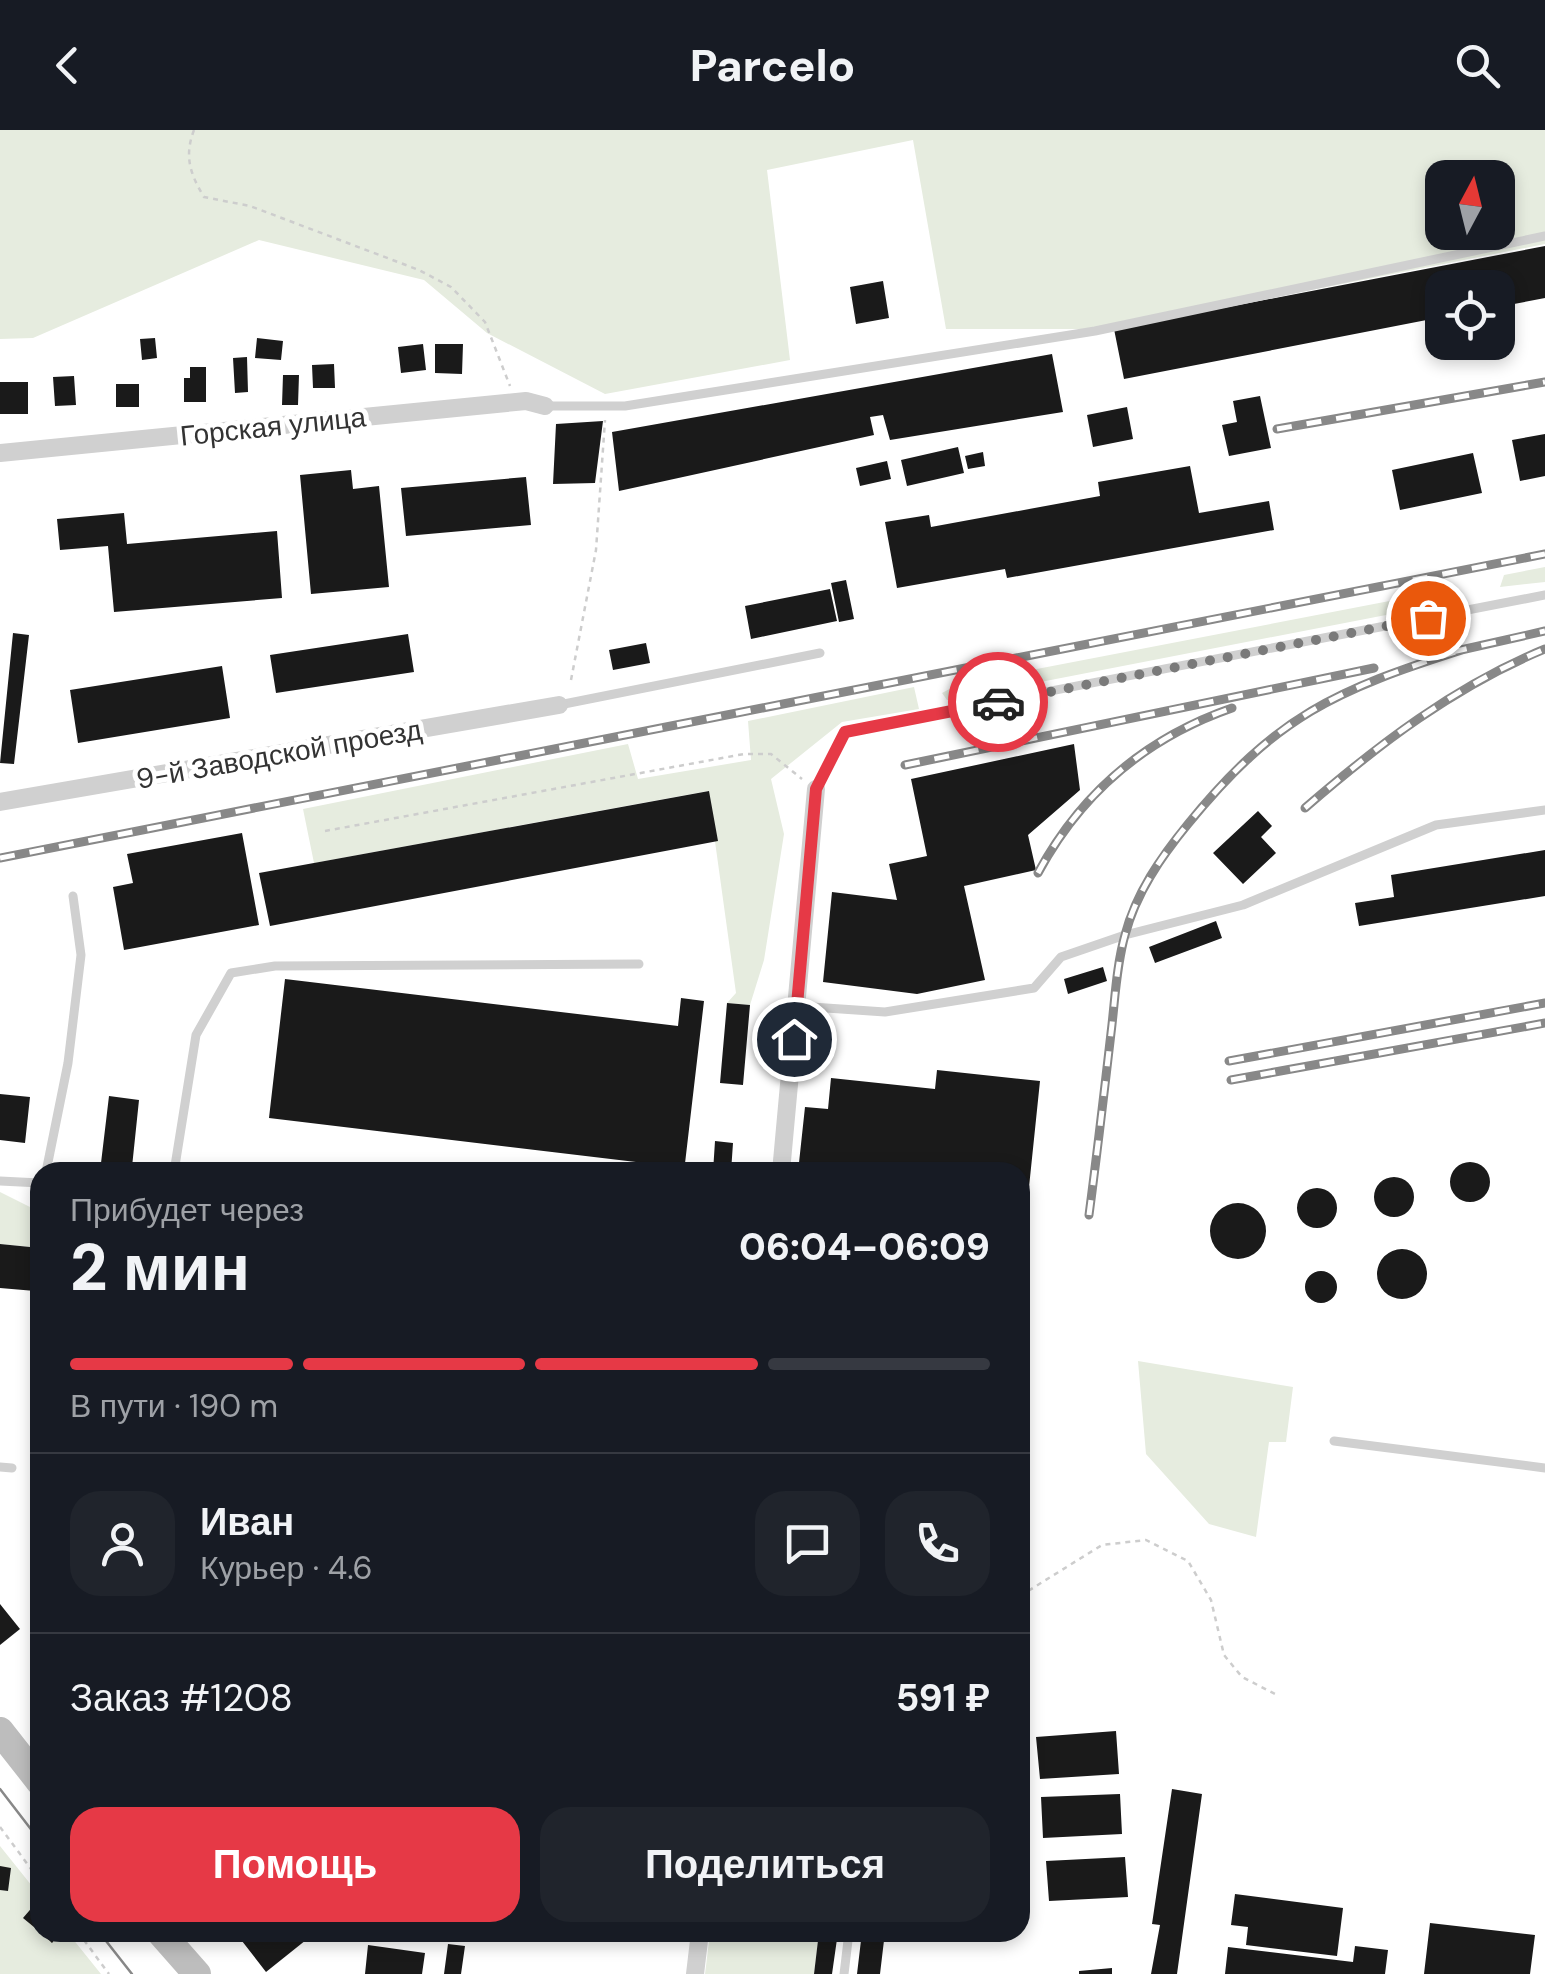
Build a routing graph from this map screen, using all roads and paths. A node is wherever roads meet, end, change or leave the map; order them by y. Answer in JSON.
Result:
{"nodes":[{"id":1,"x":194,"y":130,"type":"edge"},
{"id":2,"x":1545,"y":236,"type":"edge"},
{"id":3,"x":526,"y":400,"type":"junction"},
{"id":4,"x":545,"y":406,"type":"joint"},
{"id":5,"x":604,"y":406,"type":"junction"},
{"id":6,"x":0,"y":454,"type":"edge"},
{"id":7,"x":1545,"y":596,"type":"edge"},
{"id":8,"x":820,"y":653,"type":"dead end"},
{"id":9,"x":571,"y":680,"type":"dead end"},
{"id":10,"x":558,"y":705,"type":"joint"},
{"id":11,"x":816,"y":789,"type":"junction"},
{"id":12,"x":0,"y":802,"type":"edge"},
{"id":13,"x":1545,"y":810,"type":"edge"},
{"id":14,"x":325,"y":832,"type":"dead end"},
{"id":15,"x":73,"y":896,"type":"dead end"},
{"id":16,"x":638,"y":964,"type":"dead end"},
{"id":17,"x":798,"y":1006,"type":"junction"},
{"id":18,"x":48,"y":1162,"type":"edge"},
{"id":19,"x":176,"y":1162,"type":"edge"},
{"id":20,"x":782,"y":1162,"type":"edge"},
{"id":21,"x":0,"y":1181,"type":"edge"},
{"id":22,"x":30,"y":1182,"type":"edge"},
{"id":23,"x":1334,"y":1442,"type":"dead end"},
{"id":24,"x":0,"y":1466,"type":"edge"},
{"id":25,"x":12,"y":1468,"type":"dead end"},
{"id":26,"x":1545,"y":1468,"type":"edge"},
{"id":27,"x":1030,"y":1590,"type":"edge"},
{"id":28,"x":1279,"y":1696,"type":"dead end"},
{"id":29,"x":0,"y":1732,"type":"edge"},
{"id":30,"x":30,"y":1770,"type":"edge"},
{"id":31,"x":0,"y":1827,"type":"edge"},
{"id":32,"x":30,"y":1868,"type":"edge"},
{"id":33,"x":85,"y":1942,"type":"edge"},
{"id":34,"x":169,"y":1942,"type":"edge"},
{"id":35,"x":699,"y":1942,"type":"edge"},
{"id":36,"x":848,"y":1942,"type":"edge"},
{"id":37,"x":108,"y":1974,"type":"edge"},
{"id":38,"x":197,"y":1974,"type":"edge"},
{"id":39,"x":695,"y":1974,"type":"edge"},
{"id":40,"x":844,"y":1974,"type":"edge"}],
"edges":[{"from":1,"to":3,"type":"path"},
{"from":2,"to":5,"type":"lane"},
{"from":3,"to":4,"type":"street","name":"Горская улица"},
{"from":3,"to":6,"type":"street","name":"Горская улица"},
{"from":4,"to":5,"type":"lane"},
{"from":5,"to":9,"type":"path"},
{"from":7,"to":11,"type":"lane"},
{"from":8,"to":10,"type":"lane"},
{"from":10,"to":12,"type":"street","name":"9-й Заводской проезд"},
{"from":11,"to":14,"type":"path"},
{"from":11,"to":17,"type":"street"},
{"from":13,"to":17,"type":"lane"},
{"from":15,"to":18,"type":"lane"},
{"from":16,"to":19,"type":"lane"},
{"from":17,"to":20,"type":"street"},
{"from":21,"to":22,"type":"lane"},
{"from":23,"to":26,"type":"lane"},
{"from":24,"to":25,"type":"lane"},
{"from":27,"to":28,"type":"path"},
{"from":29,"to":30,"type":"main road"},
{"from":31,"to":32,"type":"path"},
{"from":33,"to":37,"type":"path"},
{"from":34,"to":38,"type":"main road"},
{"from":35,"to":39,"type":"street"},
{"from":36,"to":40,"type":"lane"}]}
